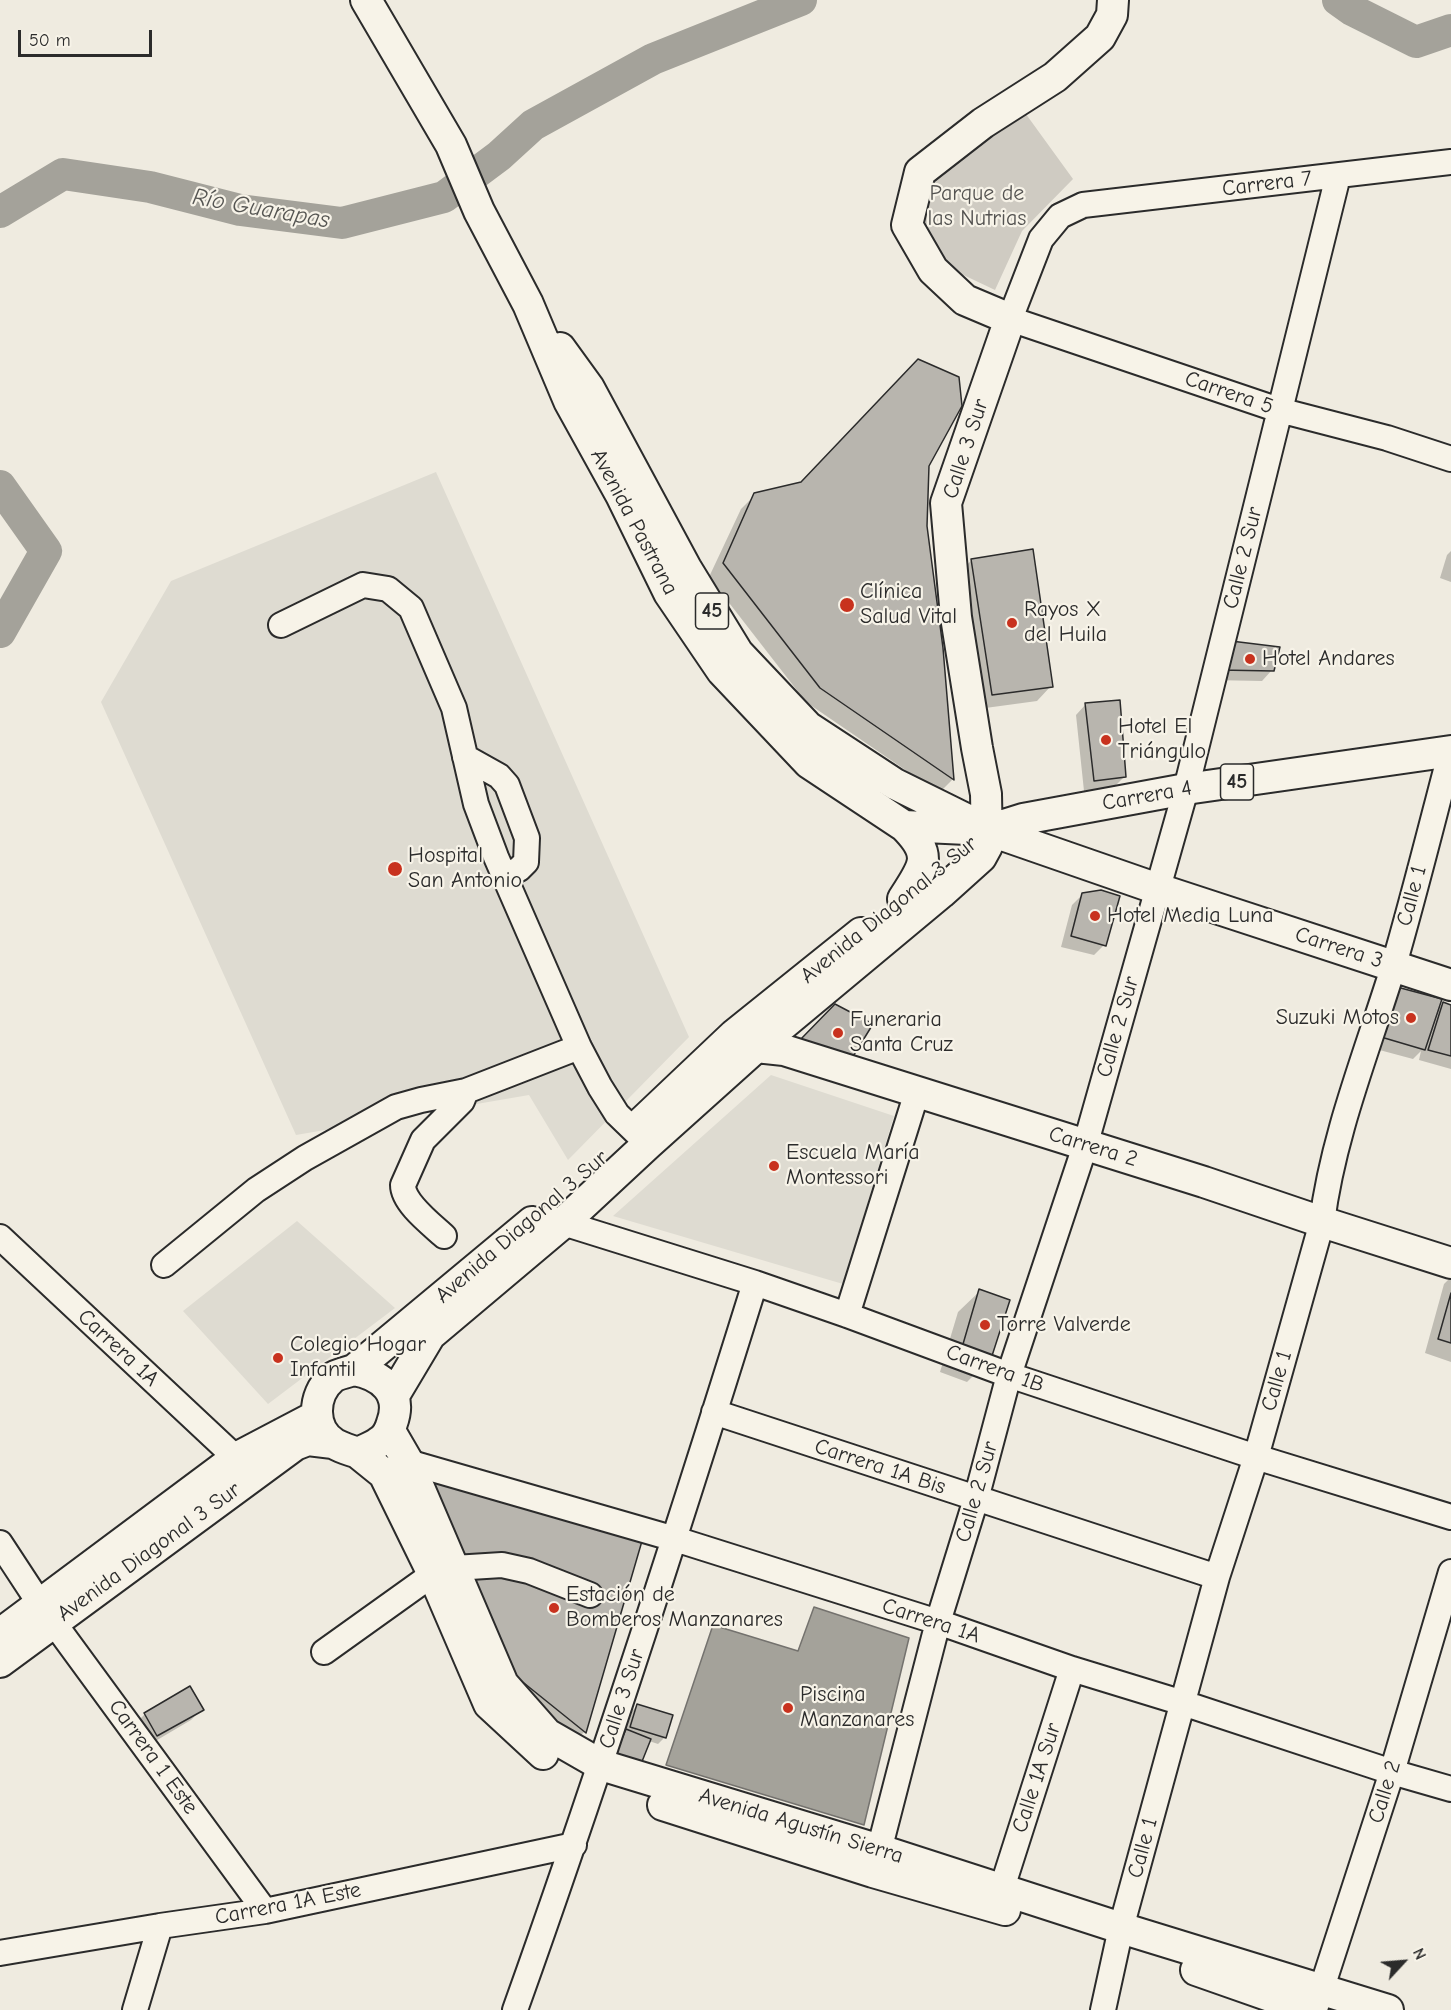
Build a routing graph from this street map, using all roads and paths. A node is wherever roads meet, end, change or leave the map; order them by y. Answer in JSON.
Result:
{"nodes":[{"id":1,"x":366,"y":0,"type":"edge"},
{"id":2,"x":1113,"y":0,"type":"edge"},
{"id":3,"x":1451,"y":162,"type":"edge"},
{"id":4,"x":1338,"y":176,"type":"junction"},
{"id":5,"x":1083,"y":205,"type":"joint"},
{"id":6,"x":528,"y":304,"type":"junction"},
{"id":7,"x":1010,"y":319,"type":"junction"},
{"id":8,"x":1279,"y":410,"type":"junction"},
{"id":9,"x":1451,"y":459,"type":"edge"},
{"id":10,"x":281,"y":625,"type":"dead end"},
{"id":11,"x":1451,"y":751,"type":"edge"},
{"id":12,"x":465,"y":757,"type":"junction"},
{"id":13,"x":1186,"y":789,"type":"junction"},
{"id":14,"x":904,"y":826,"type":"junction"},
{"id":15,"x":988,"y":830,"type":"junction"},
{"id":16,"x":504,"y":876,"type":"junction"},
{"id":17,"x":1158,"y":889,"type":"junction"},
{"id":18,"x":903,"y":899,"type":"junction"},
{"id":19,"x":1393,"y":966,"type":"junction"},
{"id":20,"x":1451,"y":985,"type":"edge"},
{"id":21,"x":745,"y":1041,"type":"junction"},
{"id":22,"x":579,"y":1047,"type":"junction"},
{"id":23,"x":466,"y":1091,"type":"junction"},
{"id":24,"x":917,"y":1092,"type":"junction"},
{"id":25,"x":641,"y":1137,"type":"junction"},
{"id":26,"x":1085,"y":1146,"type":"junction"},
{"id":27,"x":552,"y":1219,"type":"junction"},
{"id":28,"x":1322,"y":1222,"type":"junction"},
{"id":29,"x":444,"y":1236,"type":"dead end"},
{"id":30,"x":5,"y":1251,"type":"edge"},
{"id":31,"x":1451,"y":1263,"type":"edge"},
{"id":32,"x":164,"y":1265,"type":"dead end"},
{"id":33,"x":755,"y":1283,"type":"junction"},
{"id":34,"x":846,"y":1315,"type":"junction"},
{"id":35,"x":354,"y":1370,"type":"junction"},
{"id":36,"x":1009,"y":1374,"type":"junction"},
{"id":37,"x":393,"y":1397,"type":"junction"},
{"id":38,"x":714,"y":1412,"type":"junction"},
{"id":39,"x":316,"y":1416,"type":"junction"},
{"id":40,"x":390,"y":1431,"type":"junction"},
{"id":41,"x":346,"y":1448,"type":"junction"},
{"id":42,"x":1256,"y":1457,"type":"junction"},
{"id":43,"x":236,"y":1458,"type":"junction"},
{"id":44,"x":408,"y":1462,"type":"junction"},
{"id":45,"x":976,"y":1498,"type":"junction"},
{"id":46,"x":1451,"y":1517,"type":"edge"},
{"id":47,"x":675,"y":1539,"type":"junction"},
{"id":48,"x":0,"y":1543,"type":"edge"},
{"id":49,"x":444,"y":1571,"type":"junction"},
{"id":50,"x":1451,"y":1572,"type":"edge"},
{"id":51,"x":1217,"y":1577,"type":"junction"},
{"id":52,"x":590,"y":1595,"type":"dead end"},
{"id":53,"x":47,"y":1613,"type":"junction"},
{"id":54,"x":938,"y":1622,"type":"junction"},
{"id":55,"x":0,"y":1634,"type":"edge"},
{"id":56,"x":324,"y":1652,"type":"dead end"},
{"id":57,"x":0,"y":1662,"type":"edge"},
{"id":58,"x":1072,"y":1669,"type":"junction"},
{"id":59,"x":1183,"y":1703,"type":"junction"},
{"id":60,"x":1392,"y":1772,"type":"junction"},
{"id":61,"x":598,"y":1774,"type":"junction"},
{"id":62,"x":1451,"y":1789,"type":"edge"},
{"id":63,"x":574,"y":1845,"type":"junction"},
{"id":64,"x":877,"y":1861,"type":"junction"},
{"id":65,"x":1002,"y":1888,"type":"junction"},
{"id":66,"x":266,"y":1911,"type":"junction"},
{"id":67,"x":160,"y":1926,"type":"junction"},
{"id":68,"x":1120,"y":1935,"type":"junction"},
{"id":69,"x":0,"y":1953,"type":"edge"},
{"id":70,"x":1316,"y":2003,"type":"edge"},
{"id":71,"x":136,"y":2010,"type":"edge"},
{"id":72,"x":515,"y":2010,"type":"edge"},
{"id":73,"x":1103,"y":2010,"type":"edge"},
{"id":74,"x":1388,"y":2010,"type":"edge"}],
"edges":[{"from":1,"to":6,"type":"main road","name":"Avenida Pastrana","number":"45"},
{"from":2,"to":7,"type":"main road"},
{"from":3,"to":4,"type":"street","name":"Carrera 7"},
{"from":4,"to":5,"type":"street","name":"Carrera 7"},
{"from":4,"to":8,"type":"street","name":"Calle 2 Sur"},
{"from":5,"to":7,"type":"street","name":"Calle 3 Sur"},
{"from":6,"to":14,"type":"main road","name":"Avenida Pastrana"},
{"from":6,"to":15,"type":"main road","name":"Avenida Pastrana","number":"45"},
{"from":7,"to":8,"type":"street","name":"Carrera 5"},
{"from":7,"to":15,"type":"main road","name":"Calle 3 Sur"},
{"from":8,"to":9,"type":"street","name":"Carrera 5"},
{"from":8,"to":13,"type":"street","name":"Calle 2 Sur"},
{"from":10,"to":12,"type":"street"},
{"from":11,"to":13,"type":"main road","name":"Carrera 4","number":"45"},
{"from":11,"to":19,"type":"street","name":"Calle 1"},
{"from":12,"to":16,"type":"street"},
{"from":12,"to":16,"type":"street"},
{"from":13,"to":15,"type":"main road","name":"Carrera 4","number":"45"},
{"from":13,"to":17,"type":"street","name":"Calle 2 Sur"},
{"from":14,"to":15,"type":"main road"},
{"from":14,"to":18,"type":"main road"},
{"from":15,"to":17,"type":"main road","name":"Carrera 3"},
{"from":15,"to":18,"type":"main road","name":"Avenida Diagonal 3 Sur","number":"45"},
{"from":15,"to":21,"type":"main road","name":"Avenida Diagonal 3 Sur"},
{"from":16,"to":22,"type":"street"},
{"from":17,"to":19,"type":"main road","name":"Carrera 3"},
{"from":17,"to":26,"type":"street","name":"Calle 2 Sur"},
{"from":18,"to":21,"type":"main road","name":"Avenida Diagonal 3 Sur"},
{"from":19,"to":20,"type":"main road","name":"Carrera 3"},
{"from":19,"to":28,"type":"street","name":"Calle 1"},
{"from":21,"to":24,"type":"main road","name":"Carrera 2"},
{"from":21,"to":25,"type":"main road","name":"Avenida Diagonal 3 Sur"},
{"from":22,"to":23,"type":"street"},
{"from":22,"to":25,"type":"street"},
{"from":23,"to":29,"type":"street"},
{"from":23,"to":32,"type":"street"},
{"from":24,"to":26,"type":"main road","name":"Carrera 2"},
{"from":24,"to":34,"type":"street"},
{"from":25,"to":27,"type":"main road","name":"Avenida Diagonal 3 Sur"},
{"from":26,"to":28,"type":"main road","name":"Carrera 2"},
{"from":26,"to":36,"type":"street","name":"Calle 2 Sur"},
{"from":27,"to":33,"type":"street","name":"Carrera 1B"},
{"from":27,"to":35,"type":"main road","name":"Avenida Diagonal 3 Sur"},
{"from":27,"to":37,"type":"main road","name":"Avenida Diagonal 3 Sur"},
{"from":28,"to":31,"type":"main road","name":"Carrera 2"},
{"from":28,"to":42,"type":"street","name":"Calle 1"},
{"from":30,"to":43,"type":"street","name":"Carrera 1A"},
{"from":33,"to":34,"type":"street","name":"Carrera 1B"},
{"from":33,"to":38,"type":"street","name":"Calle 3 Sur"},
{"from":34,"to":36,"type":"street","name":"Carrera 1B"},
{"from":35,"to":37,"type":"main road"},
{"from":35,"to":39,"type":"main road"},
{"from":36,"to":42,"type":"street","name":"Carrera 1B"},
{"from":36,"to":45,"type":"street","name":"Calle 2 Sur"},
{"from":37,"to":40,"type":"main road"},
{"from":38,"to":45,"type":"street","name":"Carrera 1A Bis"},
{"from":38,"to":47,"type":"street","name":"Calle 3 Sur"},
{"from":39,"to":41,"type":"main road"},
{"from":39,"to":43,"type":"main road","name":"Avenida Diagonal 3 Sur"},
{"from":40,"to":41,"type":"main road"},
{"from":40,"to":44,"type":"main road","name":"Avenida Agustín Sierra"},
{"from":41,"to":49,"type":"main road","name":"Avenida Agustín Sierra"},
{"from":41,"to":53,"type":"main road","name":"Avenida Diagonal 3 Sur"},
{"from":42,"to":46,"type":"street","name":"Carrera 1B"},
{"from":42,"to":51,"type":"street","name":"Calle 1"},
{"from":43,"to":53,"type":"main road","name":"Avenida Diagonal 3 Sur"},
{"from":44,"to":47,"type":"street","name":"Carrera 1A"},
{"from":44,"to":49,"type":"main road","name":"Avenida Agustín Sierra"},
{"from":45,"to":51,"type":"street","name":"Carrera 1A Bis"},
{"from":45,"to":54,"type":"street","name":"Calle 2 Sur"},
{"from":47,"to":54,"type":"street","name":"Carrera 1A"},
{"from":47,"to":61,"type":"street","name":"Calle 3 Sur"},
{"from":48,"to":53,"type":"street","name":"Carrera 1 Este"},
{"from":49,"to":52,"type":"street"},
{"from":49,"to":56,"type":"street"},
{"from":49,"to":61,"type":"main road","name":"Avenida Agustín Sierra"},
{"from":50,"to":60,"type":"street","name":"Calle 2"},
{"from":51,"to":59,"type":"street","name":"Calle 1"},
{"from":53,"to":55,"type":"main road","name":"Avenida Diagonal 3 Sur"},
{"from":53,"to":57,"type":"main road","name":"Avenida Diagonal 3 Sur"},
{"from":53,"to":66,"type":"street","name":"Carrera 1 Este"},
{"from":54,"to":58,"type":"street","name":"Carrera 1A"},
{"from":54,"to":64,"type":"street","name":"Calle 2 Sur"},
{"from":58,"to":59,"type":"street","name":"Carrera 1A"},
{"from":58,"to":65,"type":"street","name":"Calle 1A Sur"},
{"from":59,"to":60,"type":"street","name":"Carrera 1A"},
{"from":59,"to":68,"type":"street","name":"Calle 1"},
{"from":60,"to":62,"type":"street","name":"Carrera 1A"},
{"from":60,"to":70,"type":"street","name":"Calle 2"},
{"from":61,"to":63,"type":"street","name":"Calle 3 Sur"},
{"from":61,"to":64,"type":"main road","name":"Avenida Agustín Sierra"},
{"from":63,"to":66,"type":"street","name":"Carrera 1A Este"},
{"from":63,"to":72,"type":"street","name":"Calle 3 Sur"},
{"from":64,"to":65,"type":"main road","name":"Avenida Agustín Sierra"},
{"from":64,"to":68,"type":"main road","name":"Avenida Agustín Sierra"},
{"from":65,"to":68,"type":"main road","name":"Avenida Agustín Sierra"},
{"from":66,"to":67,"type":"street","name":"Carrera 1A Este"},
{"from":67,"to":69,"type":"street","name":"Carrera 1A Este"},
{"from":67,"to":71,"type":"street"},
{"from":68,"to":70,"type":"main road","name":"Avenida Agustín Sierra"},
{"from":68,"to":73,"type":"street","name":"Calle 1"},
{"from":70,"to":74,"type":"main road","name":"Avenida Agustín Sierra"}]}
